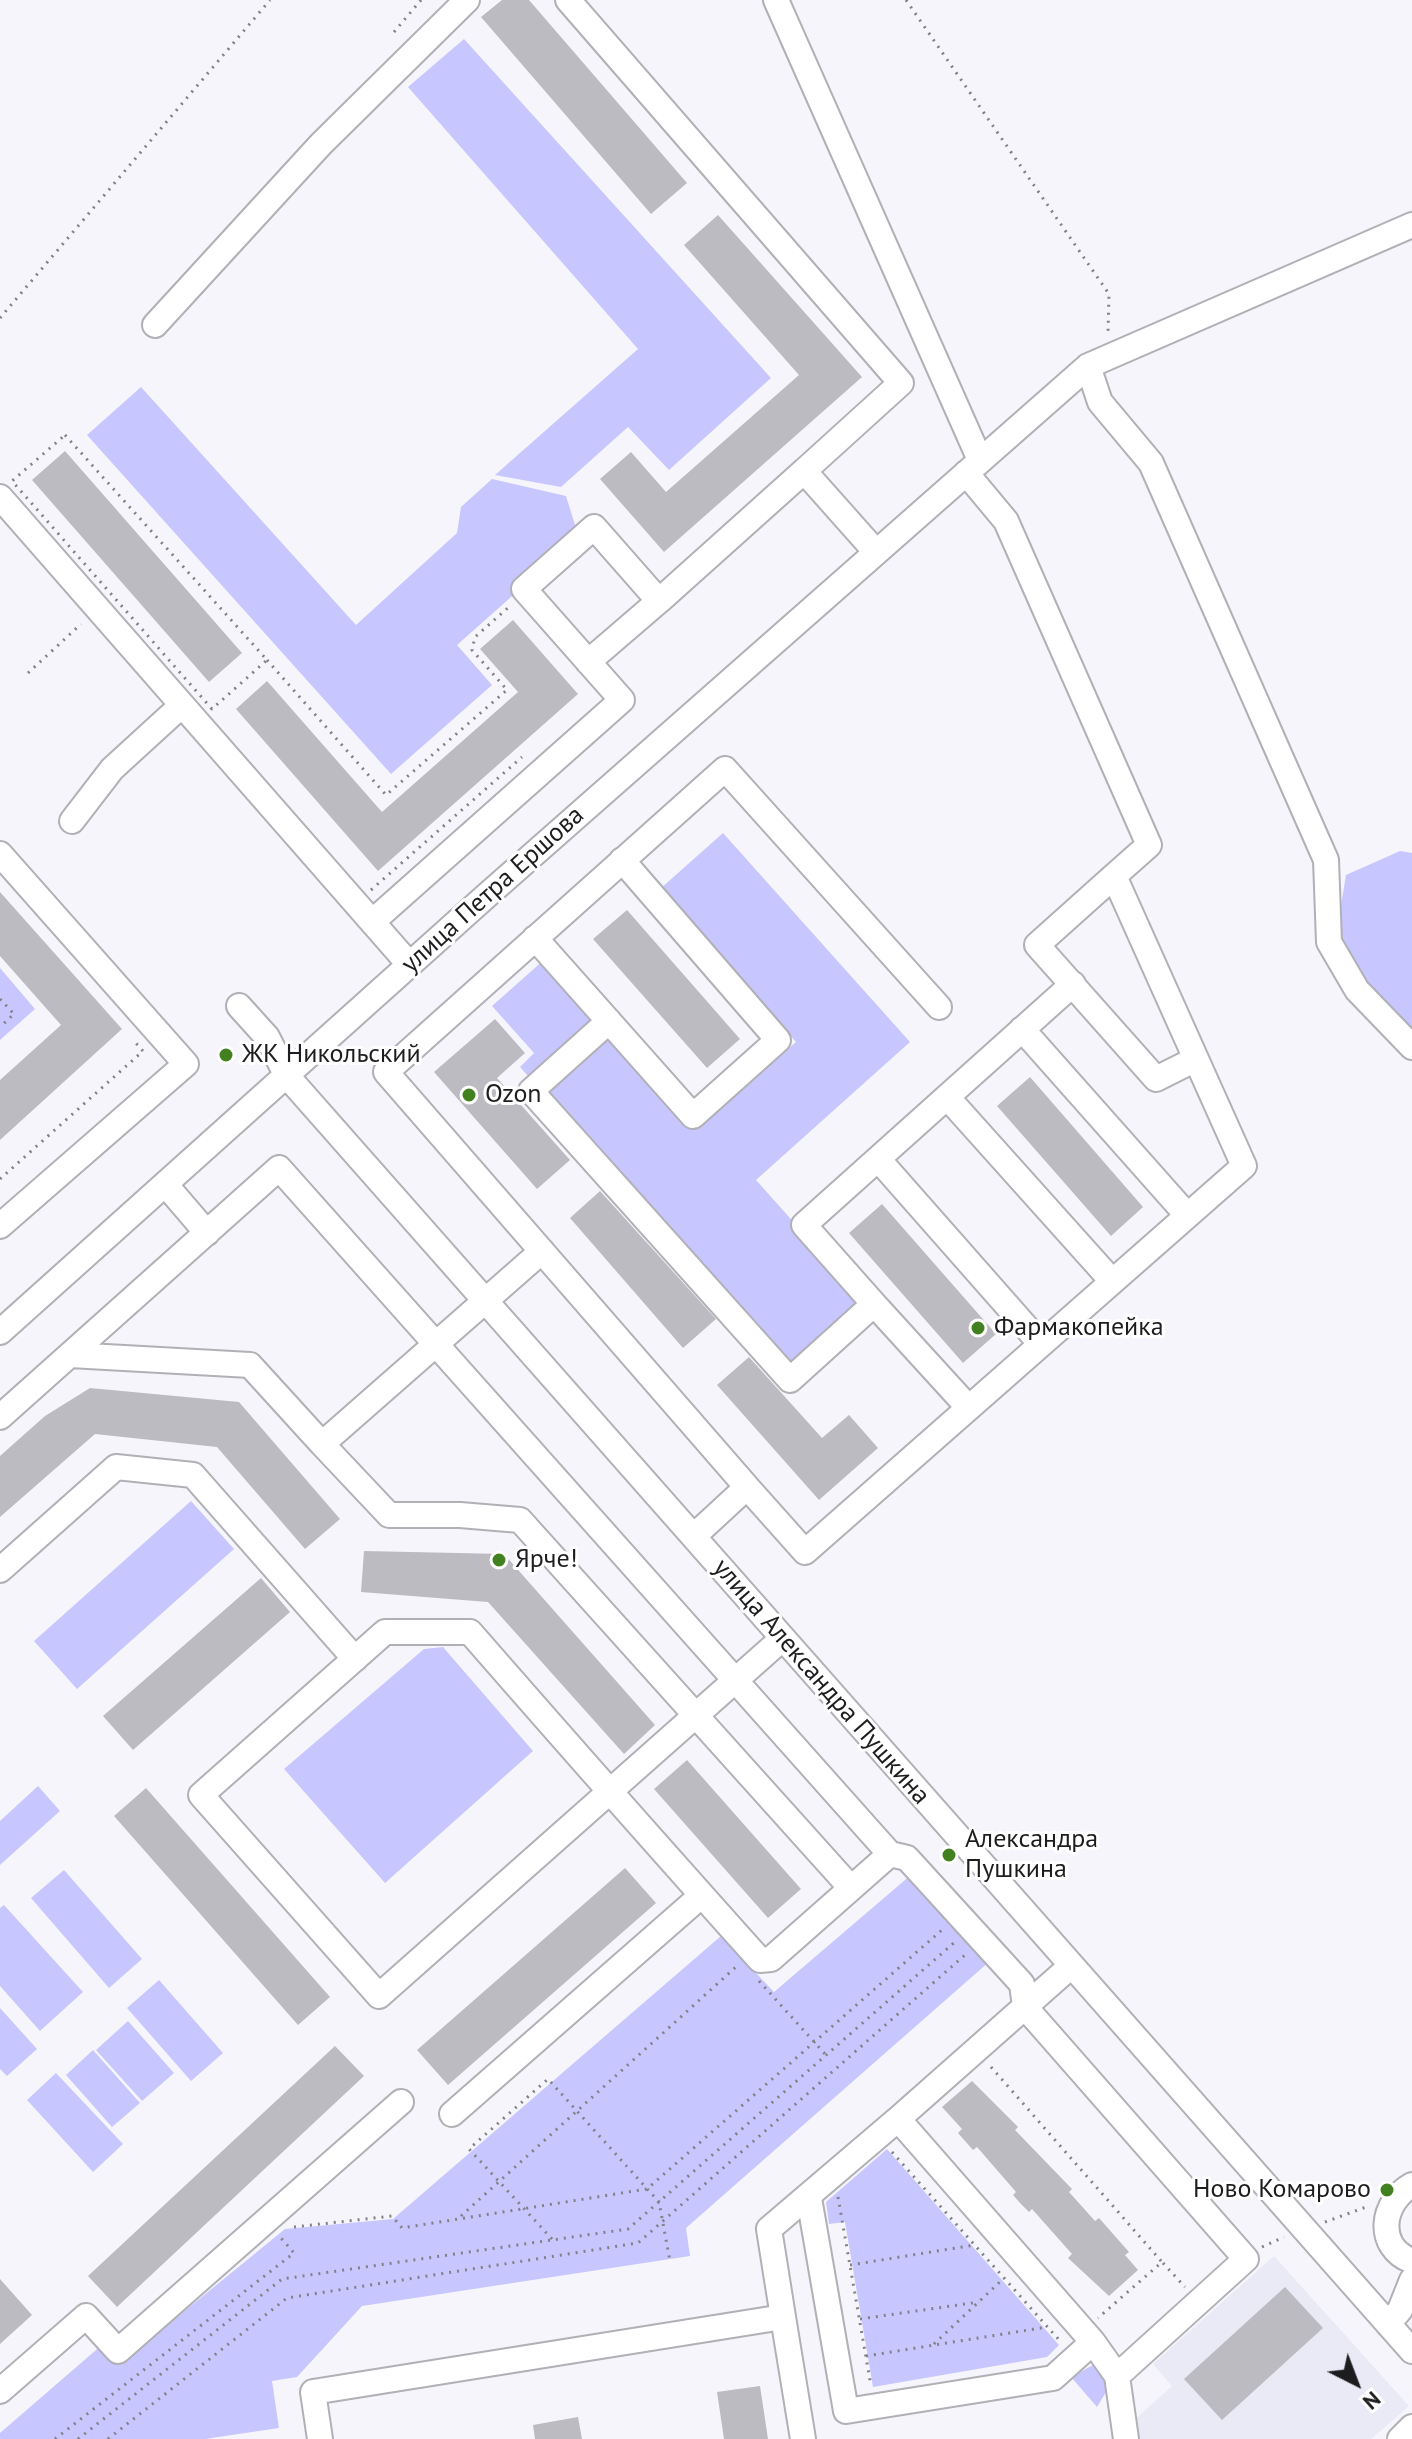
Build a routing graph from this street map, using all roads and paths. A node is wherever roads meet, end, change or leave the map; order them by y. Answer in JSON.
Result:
{"nodes":[{"id":1,"x":270,"y":0,"type":"edge"},
{"id":2,"x":421,"y":0,"type":"edge"},
{"id":3,"x":467,"y":0,"type":"edge"},
{"id":4,"x":568,"y":0,"type":"edge"},
{"id":5,"x":776,"y":0,"type":"edge"},
{"id":6,"x":906,"y":0,"type":"edge"},
{"id":7,"x":394,"y":32,"type":"dead end"},
{"id":8,"x":1412,"y":225,"type":"edge"},
{"id":9,"x":0,"y":318,"type":"edge"},
{"id":10,"x":155,"y":325,"type":"dead end"},
{"id":11,"x":1108,"y":338,"type":"dead end"},
{"id":12,"x":1088,"y":366,"type":"junction"},
{"id":13,"x":979,"y":462,"type":"junction"},
{"id":14,"x":804,"y":471,"type":"junction"},
{"id":15,"x":0,"y":497,"type":"edge"},
{"id":16,"x":876,"y":552,"type":"junction"},
{"id":17,"x":519,"y":598,"type":"dead end"},
{"id":18,"x":659,"y":601,"type":"junction"},
{"id":19,"x":106,"y":602,"type":"junction"},
{"id":20,"x":267,"y":660,"type":"junction"},
{"id":21,"x":588,"y":662,"type":"junction"},
{"id":22,"x":28,"y":673,"type":"dead end"},
{"id":23,"x":182,"y":705,"type":"junction"},
{"id":24,"x":532,"y":748,"type":"dead end"},
{"id":25,"x":72,"y":821,"type":"dead end"},
{"id":26,"x":0,"y":854,"type":"edge"},
{"id":27,"x":622,"y":860,"type":"junction"},
{"id":28,"x":1114,"y":876,"type":"junction"},
{"id":29,"x":372,"y":890,"type":"dead end"},
{"id":30,"x":372,"y":922,"type":"junction"},
{"id":31,"x":535,"y":938,"type":"junction"},
{"id":32,"x":409,"y":964,"type":"junction"},
{"id":33,"x":1073,"y":984,"type":"junction"},
{"id":34,"x":0,"y":999,"type":"edge"},
{"id":35,"x":239,"y":1006,"type":"dead end"},
{"id":36,"x":939,"y":1007,"type":"dead end"},
{"id":37,"x":609,"y":1021,"type":"junction"},
{"id":38,"x":0,"y":1027,"type":"edge"},
{"id":39,"x":1022,"y":1029,"type":"junction"},
{"id":40,"x":133,"y":1040,"type":"dead end"},
{"id":41,"x":1412,"y":1047,"type":"edge"},
{"id":42,"x":1194,"y":1060,"type":"junction"},
{"id":43,"x":287,"y":1076,"type":"junction"},
{"id":44,"x":947,"y":1097,"type":"junction"},
{"id":45,"x":878,"y":1159,"type":"junction"},
{"id":46,"x":0,"y":1179,"type":"edge"},
{"id":47,"x":165,"y":1184,"type":"junction"},
{"id":48,"x":1187,"y":1215,"type":"junction"},
{"id":49,"x":0,"y":1226,"type":"edge"},
{"id":50,"x":207,"y":1233,"type":"junction"},
{"id":51,"x":542,"y":1251,"type":"junction"},
{"id":52,"x":1112,"y":1281,"type":"junction"},
{"id":53,"x":485,"y":1300,"type":"junction"},
{"id":54,"x":874,"y":1304,"type":"junction"},
{"id":55,"x":0,"y":1332,"type":"edge"},
{"id":56,"x":435,"y":1343,"type":"junction"},
{"id":57,"x":1041,"y":1344,"type":"junction"},
{"id":58,"x":70,"y":1355,"type":"junction"},
{"id":59,"x":968,"y":1407,"type":"junction"},
{"id":60,"x":0,"y":1417,"type":"edge"},
{"id":61,"x":322,"y":1444,"type":"junction"},
{"id":62,"x":747,"y":1487,"type":"junction"},
{"id":63,"x":694,"y":1536,"type":"junction"},
{"id":64,"x":0,"y":1570,"type":"edge"},
{"id":65,"x":783,"y":1638,"type":"junction"},
{"id":66,"x":355,"y":1659,"type":"junction"},
{"id":67,"x":736,"y":1680,"type":"junction"},
{"id":68,"x":696,"y":1715,"type":"junction"},
{"id":69,"x":610,"y":1791,"type":"junction"},
{"id":70,"x":890,"y":1854,"type":"junction"},
{"id":71,"x":851,"y":1888,"type":"junction"},
{"id":72,"x":702,"y":1895,"type":"junction"},
{"id":73,"x":966,"y":1932,"type":"junction"},
{"id":74,"x":742,"y":1962,"type":"dead end"},
{"id":75,"x":1071,"y":1966,"type":"junction"},
{"id":76,"x":752,"y":1973,"type":"dead end"},
{"id":77,"x":1025,"y":2007,"type":"junction"},
{"id":78,"x":815,"y":2042,"type":"junction"},
{"id":79,"x":826,"y":2055,"type":"junction"},
{"id":80,"x":983,"y":2058,"type":"dead end"},
{"id":81,"x":401,"y":2102,"type":"dead end"},
{"id":82,"x":577,"y":2111,"type":"junction"},
{"id":83,"x":452,"y":2114,"type":"dead end"},
{"id":84,"x":898,"y":2119,"type":"junction"},
{"id":85,"x":886,"y":2145,"type":"dead end"},
{"id":86,"x":499,"y":2181,"type":"junction"},
{"id":87,"x":1412,"y":2185,"type":"edge"},
{"id":88,"x":647,"y":2189,"type":"junction"},
{"id":89,"x":837,"y":2189,"type":"dead end"},
{"id":90,"x":809,"y":2198,"type":"junction"},
{"id":91,"x":1373,"y":2200,"type":"dead end"},
{"id":92,"x":659,"y":2202,"type":"junction"},
{"id":93,"x":522,"y":2207,"type":"junction"},
{"id":94,"x":460,"y":2217,"type":"junction"},
{"id":95,"x":662,"y":2221,"type":"junction"},
{"id":96,"x":293,"y":2227,"type":"dead end"},
{"id":97,"x":1305,"y":2228,"type":"junction"},
{"id":98,"x":275,"y":2232,"type":"dead end"},
{"id":99,"x":553,"y":2240,"type":"junction"},
{"id":100,"x":975,"y":2245,"type":"junction"},
{"id":101,"x":1263,"y":2246,"type":"dead end"},
{"id":102,"x":670,"y":2261,"type":"dead end"},
{"id":103,"x":1412,"y":2261,"type":"edge"},
{"id":104,"x":850,"y":2265,"type":"junction"},
{"id":105,"x":1004,"y":2278,"type":"junction"},
{"id":106,"x":1412,"y":2280,"type":"edge"},
{"id":107,"x":979,"y":2302,"type":"junction"},
{"id":108,"x":783,"y":2317,"type":"junction"},
{"id":109,"x":860,"y":2319,"type":"junction"},
{"id":110,"x":1388,"y":2324,"type":"junction"},
{"id":111,"x":1047,"y":2327,"type":"junction"},
{"id":112,"x":1088,"y":2337,"type":"junction"},
{"id":113,"x":932,"y":2345,"type":"junction"},
{"id":114,"x":1412,"y":2351,"type":"edge"},
{"id":115,"x":866,"y":2356,"type":"junction"},
{"id":116,"x":1117,"y":2376,"type":"junction"},
{"id":117,"x":872,"y":2389,"type":"dead end"},
{"id":118,"x":0,"y":2391,"type":"edge"},
{"id":119,"x":1412,"y":2427,"type":"edge"},
{"id":120,"x":55,"y":2439,"type":"edge"},
{"id":121,"x":78,"y":2439,"type":"edge"},
{"id":122,"x":108,"y":2439,"type":"edge"},
{"id":123,"x":320,"y":2439,"type":"edge"},
{"id":124,"x":803,"y":2439,"type":"edge"},
{"id":125,"x":1126,"y":2439,"type":"edge"},
{"id":126,"x":1400,"y":2439,"type":"edge"}],
"edges":[{"from":1,"to":9,"type":"path"},
{"from":2,"to":7,"type":"path"},
{"from":3,"to":10,"type":"street"},
{"from":4,"to":14,"type":"street"},
{"from":5,"to":13,"type":"street"},
{"from":6,"to":11,"type":"path"},
{"from":8,"to":12,"type":"street","name":"улица Петра Ершова"},
{"from":12,"to":13,"type":"street","name":"улица Петра Ершова"},
{"from":12,"to":41,"type":"street"},
{"from":13,"to":16,"type":"street","name":"улица Петра Ершова"},
{"from":13,"to":28,"type":"street"},
{"from":14,"to":16,"type":"street"},
{"from":14,"to":18,"type":"street"},
{"from":15,"to":19,"type":"street"},
{"from":16,"to":32,"type":"street","name":"улица Петра Ершова"},
{"from":17,"to":20,"type":"path"},
{"from":18,"to":21,"type":"street"},
{"from":18,"to":21,"type":"street"},
{"from":19,"to":20,"type":"path"},
{"from":19,"to":20,"type":"path"},
{"from":19,"to":22,"type":"path"},
{"from":19,"to":23,"type":"street"},
{"from":21,"to":30,"type":"street"},
{"from":23,"to":25,"type":"street"},
{"from":23,"to":30,"type":"street"},
{"from":24,"to":29,"type":"path"},
{"from":26,"to":49,"type":"street"},
{"from":27,"to":31,"type":"street"},
{"from":27,"to":36,"type":"street"},
{"from":27,"to":37,"type":"street"},
{"from":28,"to":33,"type":"street"},
{"from":28,"to":42,"type":"street"},
{"from":30,"to":32,"type":"street"},
{"from":31,"to":37,"type":"street"},
{"from":31,"to":51,"type":"street"},
{"from":32,"to":43,"type":"street","name":"улица Петра Ершова"},
{"from":33,"to":39,"type":"street"},
{"from":33,"to":42,"type":"street"},
{"from":34,"to":38,"type":"path"},
{"from":35,"to":43,"type":"street","name":"улица Александра Пушкина"},
{"from":37,"to":54,"type":"street"},
{"from":39,"to":44,"type":"street"},
{"from":39,"to":48,"type":"street"},
{"from":40,"to":46,"type":"path"},
{"from":42,"to":48,"type":"street"},
{"from":43,"to":47,"type":"street","name":"улица Петра Ершова"},
{"from":43,"to":53,"type":"street","name":"улица Александра Пушкина"},
{"from":44,"to":45,"type":"street"},
{"from":44,"to":52,"type":"street"},
{"from":45,"to":54,"type":"street"},
{"from":45,"to":57,"type":"street"},
{"from":47,"to":50,"type":"street"},
{"from":47,"to":55,"type":"street","name":"улица Петра Ершова"},
{"from":48,"to":52,"type":"street"},
{"from":50,"to":56,"type":"street"},
{"from":50,"to":58,"type":"street"},
{"from":51,"to":53,"type":"street"},
{"from":51,"to":62,"type":"street"},
{"from":52,"to":57,"type":"street"},
{"from":53,"to":56,"type":"street"},
{"from":53,"to":63,"type":"street","name":"улица Александра Пушкина"},
{"from":54,"to":59,"type":"street"},
{"from":56,"to":61,"type":"street"},
{"from":56,"to":67,"type":"street"},
{"from":57,"to":59,"type":"street"},
{"from":58,"to":60,"type":"street"},
{"from":58,"to":61,"type":"street"},
{"from":59,"to":62,"type":"street"},
{"from":61,"to":68,"type":"street"},
{"from":62,"to":63,"type":"street"},
{"from":63,"to":65,"type":"street","name":"улица Александра Пушкина"},
{"from":64,"to":66,"type":"street"},
{"from":65,"to":67,"type":"street"},
{"from":65,"to":75,"type":"street","name":"улица Александра Пушкина"},
{"from":66,"to":69,"type":"street"},
{"from":66,"to":69,"type":"street"},
{"from":67,"to":68,"type":"street"},
{"from":67,"to":70,"type":"street"},
{"from":68,"to":69,"type":"street"},
{"from":68,"to":71,"type":"street"},
{"from":69,"to":72,"type":"street"},
{"from":70,"to":71,"type":"street"},
{"from":70,"to":73,"type":"street"},
{"from":71,"to":72,"type":"street"},
{"from":72,"to":83,"type":"street"},
{"from":73,"to":77,"type":"street"},
{"from":73,"to":78,"type":"path"},
{"from":73,"to":79,"type":"path"},
{"from":73,"to":95,"type":"path"},
{"from":74,"to":82,"type":"path"},
{"from":75,"to":77,"type":"street"},
{"from":75,"to":97,"type":"street","name":"улица Александра Пушкина"},
{"from":76,"to":78,"type":"path"},
{"from":77,"to":84,"type":"street"},
{"from":77,"to":116,"type":"street"},
{"from":78,"to":79,"type":"path"},
{"from":78,"to":88,"type":"path"},
{"from":79,"to":92,"type":"path"},
{"from":80,"to":112,"type":"path"},
{"from":81,"to":118,"type":"street"},
{"from":82,"to":86,"type":"path"},
{"from":82,"to":86,"type":"path"},
{"from":82,"to":88,"type":"path"},
{"from":84,"to":90,"type":"street"},
{"from":84,"to":112,"type":"street"},
{"from":85,"to":100,"type":"path"},
{"from":86,"to":93,"type":"path"},
{"from":86,"to":94,"type":"path"},
{"from":87,"to":103,"type":"street"},
{"from":88,"to":92,"type":"path"},
{"from":88,"to":93,"type":"path"},
{"from":89,"to":104,"type":"path"},
{"from":90,"to":108,"type":"street"},
{"from":90,"to":112,"type":"street"},
{"from":91,"to":97,"type":"path"},
{"from":92,"to":95,"type":"path"},
{"from":92,"to":99,"type":"path"},
{"from":93,"to":94,"type":"path"},
{"from":93,"to":99,"type":"path"},
{"from":94,"to":96,"type":"path"},
{"from":95,"to":102,"type":"path"},
{"from":95,"to":122,"type":"path"},
{"from":97,"to":101,"type":"path"},
{"from":97,"to":110,"type":"street","name":"улица Александра Пушкина"},
{"from":98,"to":120,"type":"path"},
{"from":99,"to":121,"type":"path"},
{"from":100,"to":104,"type":"path"},
{"from":100,"to":105,"type":"path"},
{"from":104,"to":109,"type":"path"},
{"from":105,"to":107,"type":"path"},
{"from":105,"to":111,"type":"path"},
{"from":106,"to":110,"type":"street"},
{"from":107,"to":109,"type":"path"},
{"from":107,"to":113,"type":"path"},
{"from":108,"to":123,"type":"street"},
{"from":108,"to":124,"type":"street"},
{"from":109,"to":115,"type":"path"},
{"from":110,"to":114,"type":"street","name":"улица Александра Пушкина"},
{"from":111,"to":112,"type":"path"},
{"from":111,"to":113,"type":"path"},
{"from":112,"to":116,"type":"street"},
{"from":113,"to":115,"type":"path"},
{"from":115,"to":117,"type":"path"},
{"from":116,"to":125,"type":"street"},
{"from":119,"to":126,"type":"street"}]}
